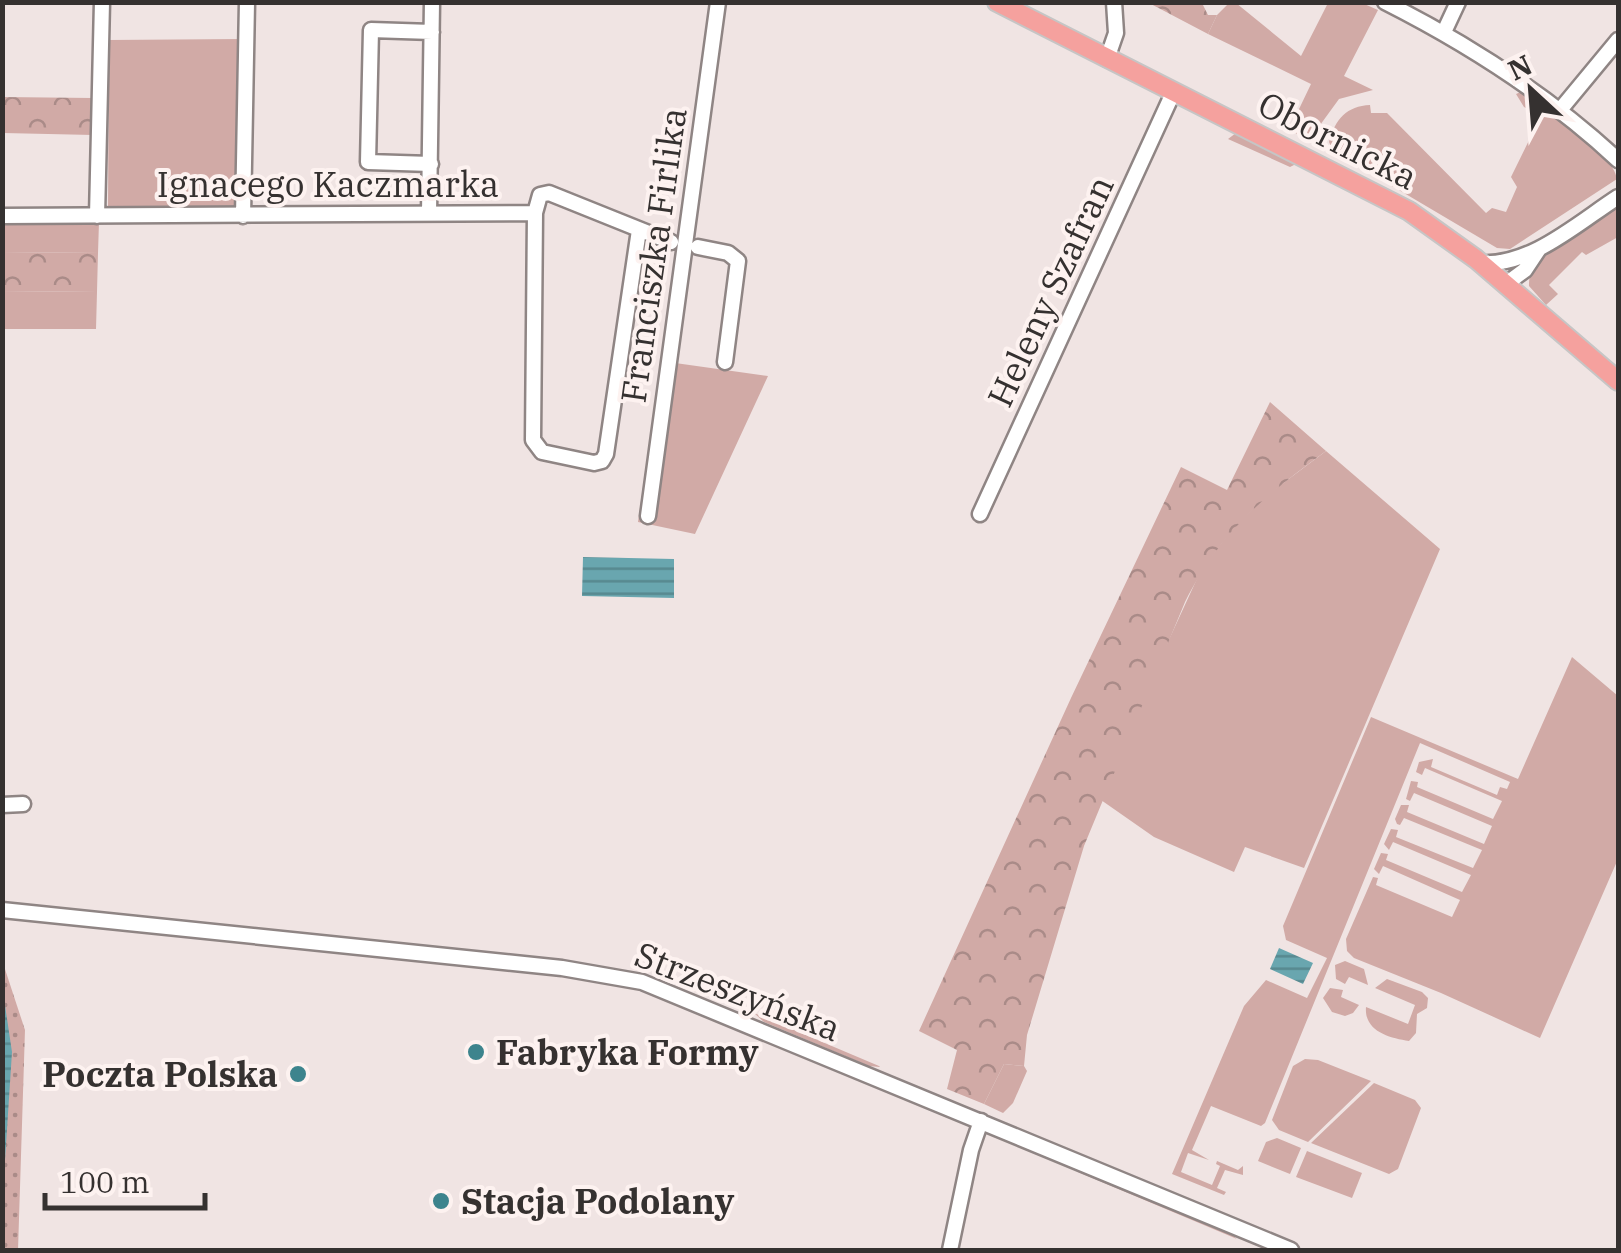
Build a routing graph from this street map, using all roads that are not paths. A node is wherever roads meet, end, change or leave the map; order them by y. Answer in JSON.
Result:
{"nodes":[{"id":1,"x":102,"y":2,"type":"edge"},
{"id":2,"x":247,"y":2,"type":"edge"},
{"id":3,"x":432,"y":2,"type":"edge"},
{"id":4,"x":718,"y":2,"type":"edge"},
{"id":5,"x":997,"y":2,"type":"edge"},
{"id":6,"x":1114,"y":2,"type":"edge"},
{"id":7,"x":1385,"y":2,"type":"edge"},
{"id":8,"x":1458,"y":2,"type":"edge"},
{"id":9,"x":432,"y":32,"type":"junction"},
{"id":10,"x":1444,"y":32,"type":"junction"},
{"id":11,"x":1618,"y":40,"type":"edge"},
{"id":12,"x":1107,"y":59,"type":"junction"},
{"id":13,"x":1173,"y":93,"type":"junction"},
{"id":14,"x":1560,"y":110,"type":"junction"},
{"id":15,"x":1618,"y":160,"type":"edge"},
{"id":16,"x":431,"y":164,"type":"junction"},
{"id":17,"x":1618,"y":196,"type":"edge"},
{"id":18,"x":430,"y":213,"type":"junction"},
{"id":19,"x":535,"y":213,"type":"junction"},
{"id":20,"x":2,"y":216,"type":"edge"},
{"id":21,"x":98,"y":216,"type":"junction"},
{"id":22,"x":244,"y":216,"type":"junction"},
{"id":23,"x":640,"y":230,"type":"junction"},
{"id":24,"x":672,"y":242,"type":"dead end"},
{"id":25,"x":1541,"y":246,"type":"junction"},
{"id":26,"x":698,"y":247,"type":"dead end"},
{"id":27,"x":1510,"y":260,"type":"junction"},
{"id":28,"x":1480,"y":263,"type":"junction"},
{"id":29,"x":1525,"y":270,"type":"junction"},
{"id":30,"x":1506,"y":284,"type":"junction"},
{"id":31,"x":1527,"y":302,"type":"junction"},
{"id":32,"x":725,"y":362,"type":"dead end"},
{"id":33,"x":1617,"y":377,"type":"edge"},
{"id":34,"x":980,"y":514,"type":"dead end"},
{"id":35,"x":648,"y":516,"type":"dead end"},
{"id":36,"x":2,"y":804,"type":"edge"},
{"id":37,"x":23,"y":804,"type":"dead end"},
{"id":38,"x":5,"y":909,"type":"edge"},
{"id":39,"x":981,"y":1121,"type":"junction"},
{"id":40,"x":950,"y":1250,"type":"edge"},
{"id":41,"x":1292,"y":1250,"type":"edge"}],
"edges":[{"from":1,"to":21,"type":"street"},
{"from":2,"to":22,"type":"street"},
{"from":3,"to":9,"type":"street"},
{"from":4,"to":35,"type":"street","name":"Franciszka Firlika"},
{"from":5,"to":12,"type":"main road","name":"Obornicka"},
{"from":6,"to":12,"type":"street"},
{"from":7,"to":10,"type":"street"},
{"from":8,"to":10,"type":"street"},
{"from":9,"to":16,"type":"street"},
{"from":9,"to":16,"type":"street"},
{"from":10,"to":14,"type":"street"},
{"from":11,"to":14,"type":"street"},
{"from":12,"to":13,"type":"main road","name":"Obornicka"},
{"from":13,"to":28,"type":"main road","name":"Obornicka"},
{"from":13,"to":34,"type":"street","name":"Heleny Szafran"},
{"from":14,"to":15,"type":"street"},
{"from":16,"to":18,"type":"street"},
{"from":17,"to":25,"type":"street"},
{"from":18,"to":19,"type":"street","name":"Ignacego Kaczmarka"},
{"from":18,"to":22,"type":"street","name":"Ignacego Kaczmarka"},
{"from":19,"to":23,"type":"street","name":"Franciszka Firlika"},
{"from":19,"to":23,"type":"street","name":"Ignacego Kaczmarka"},
{"from":20,"to":21,"type":"street","name":"Ignacego Kaczmarka"},
{"from":21,"to":22,"type":"street","name":"Ignacego Kaczmarka"},
{"from":23,"to":24,"type":"street","name":"Franciszka Firlika"},
{"from":25,"to":27,"type":"street"},
{"from":25,"to":29,"type":"street"},
{"from":26,"to":32,"type":"street","name":"Franciszka Firlika"},
{"from":27,"to":28,"type":"street"},
{"from":27,"to":30,"type":"street"},
{"from":28,"to":30,"type":"main road","name":"Obornicka"},
{"from":29,"to":30,"type":"street"},
{"from":29,"to":31,"type":"street"},
{"from":30,"to":31,"type":"main road","name":"Obornicka"},
{"from":31,"to":33,"type":"main road","name":"Obornicka"},
{"from":36,"to":37,"type":"street"},
{"from":38,"to":39,"type":"street","name":"Strzeszyńska"},
{"from":39,"to":40,"type":"street"},
{"from":39,"to":41,"type":"street","name":"Strzeszyńska"}]}
